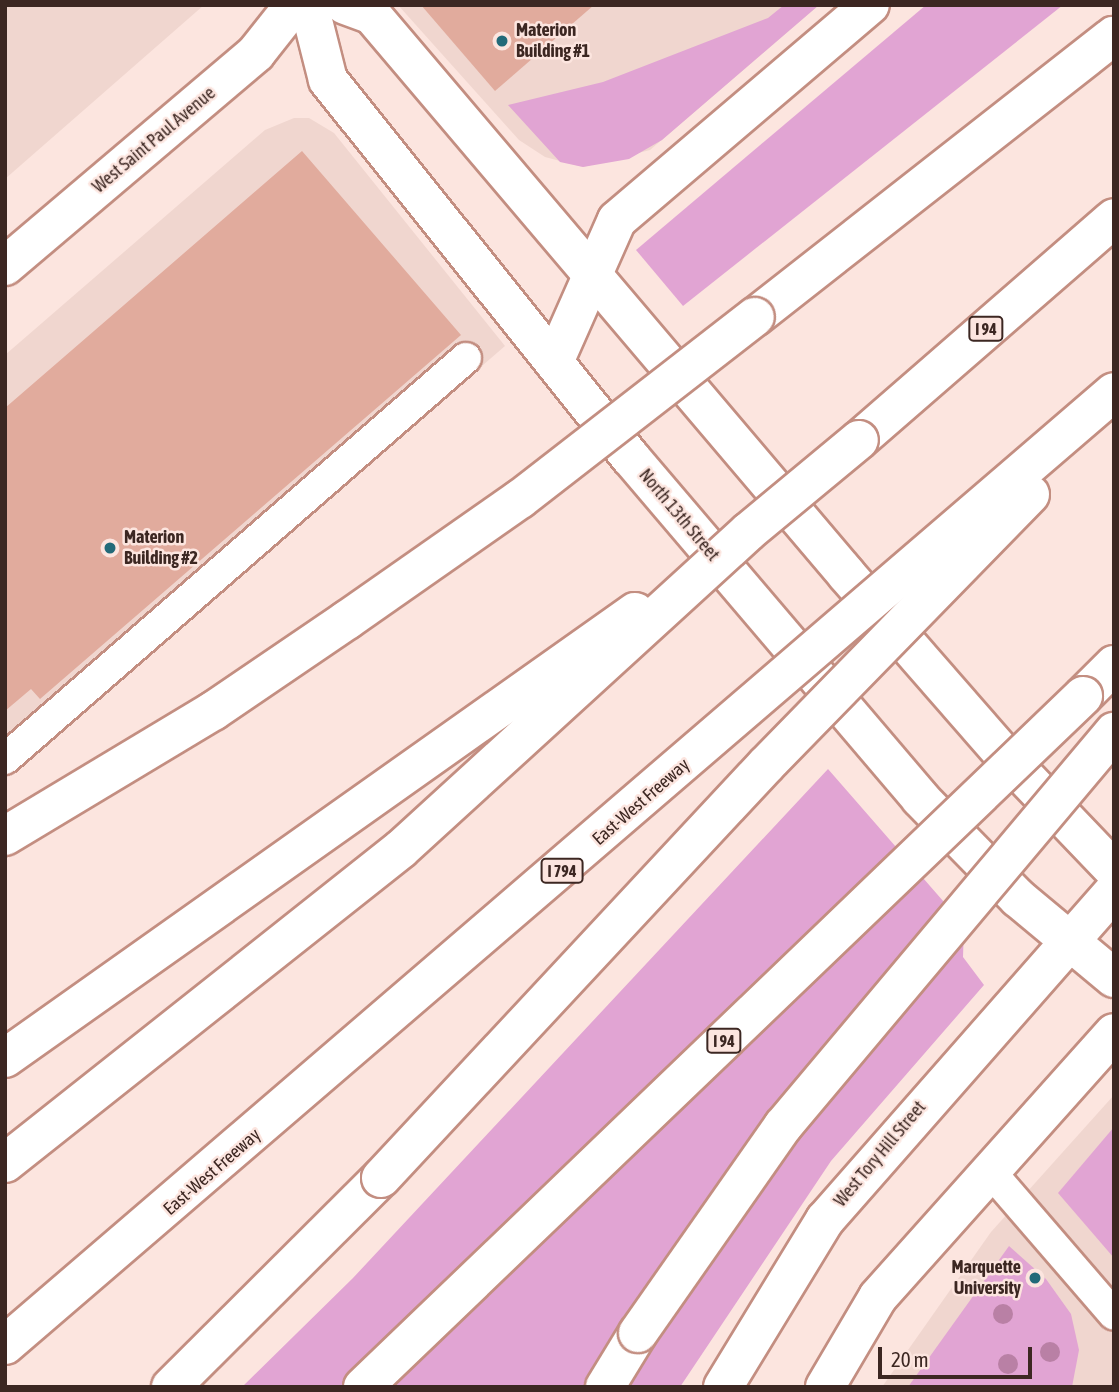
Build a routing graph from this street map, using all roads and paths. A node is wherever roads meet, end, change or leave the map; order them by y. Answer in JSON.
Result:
{"nodes":[{"id":1,"x":294,"y":5,"type":"edge"},
{"id":2,"x":309,"y":5,"type":"edge"},
{"id":3,"x":345,"y":5,"type":"edge"},
{"id":4,"x":870,"y":5,"type":"edge"},
{"id":5,"x":1114,"y":36,"type":"edge"},
{"id":6,"x":1114,"y":218,"type":"edge"},
{"id":7,"x":5,"y":266,"type":"edge"},
{"id":8,"x":592,"y":275,"type":"junction"},
{"id":9,"x":466,"y":358,"type":"dead end"},
{"id":10,"x":554,"y":362,"type":"junction"},
{"id":11,"x":1114,"y":392,"type":"edge"},
{"id":12,"x":1114,"y":408,"type":"edge"},
{"id":13,"x":748,"y":532,"type":"junction"},
{"id":14,"x":1114,"y":665,"type":"edge"},
{"id":15,"x":1114,"y":732,"type":"edge"},
{"id":16,"x":5,"y":759,"type":"edge"},
{"id":17,"x":5,"y":836,"type":"edge"},
{"id":18,"x":1114,"y":870,"type":"edge"},
{"id":19,"x":1114,"y":891,"type":"edge"},
{"id":20,"x":1065,"y":941,"type":"junction"},
{"id":21,"x":1114,"y":978,"type":"edge"},
{"id":22,"x":1114,"y":1033,"type":"edge"},
{"id":23,"x":5,"y":1058,"type":"edge"},
{"id":24,"x":5,"y":1163,"type":"edge"},
{"id":25,"x":989,"y":1170,"type":"junction"},
{"id":26,"x":1114,"y":1315,"type":"edge"},
{"id":27,"x":5,"y":1345,"type":"edge"},
{"id":28,"x":171,"y":1387,"type":"edge"},
{"id":29,"x":363,"y":1387,"type":"edge"},
{"id":30,"x":605,"y":1387,"type":"edge"},
{"id":31,"x":723,"y":1387,"type":"edge"},
{"id":32,"x":825,"y":1387,"type":"edge"}],
"edges":[{"from":1,"to":7,"type":"main road","name":"West Saint Paul Avenue"},
{"from":2,"to":10,"type":"main road","name":"North 13th Street"},
{"from":3,"to":8,"type":"main road"},
{"from":4,"to":8,"type":"main road"},
{"from":5,"to":17,"type":"main road","bridge":true},
{"from":6,"to":13,"type":"main road","number":"I 94","bridge":true},
{"from":8,"to":10,"type":"main road"},
{"from":8,"to":18,"type":"main road"},
{"from":9,"to":16,"type":"lane"},
{"from":10,"to":20,"type":"main road","name":"North 13th Street"},
{"from":11,"to":27,"type":"main road","name":"East-West Freeway","number":"I 794","bridge":true},
{"from":12,"to":28,"type":"main road","bridge":true},
{"from":13,"to":23,"type":"main road","number":"I 94","bridge":true},
{"from":13,"to":24,"type":"main road","bridge":true},
{"from":14,"to":29,"type":"main road","number":"I 94","bridge":true},
{"from":15,"to":30,"type":"main road","bridge":true},
{"from":19,"to":20,"type":"main road","name":"West Tory Hill Street"},
{"from":20,"to":21,"type":"main road","name":"North 13th Street"},
{"from":20,"to":31,"type":"main road","name":"West Tory Hill Street"},
{"from":22,"to":25,"type":"main road"},
{"from":25,"to":26,"type":"lane"},
{"from":25,"to":32,"type":"main road"}]}
